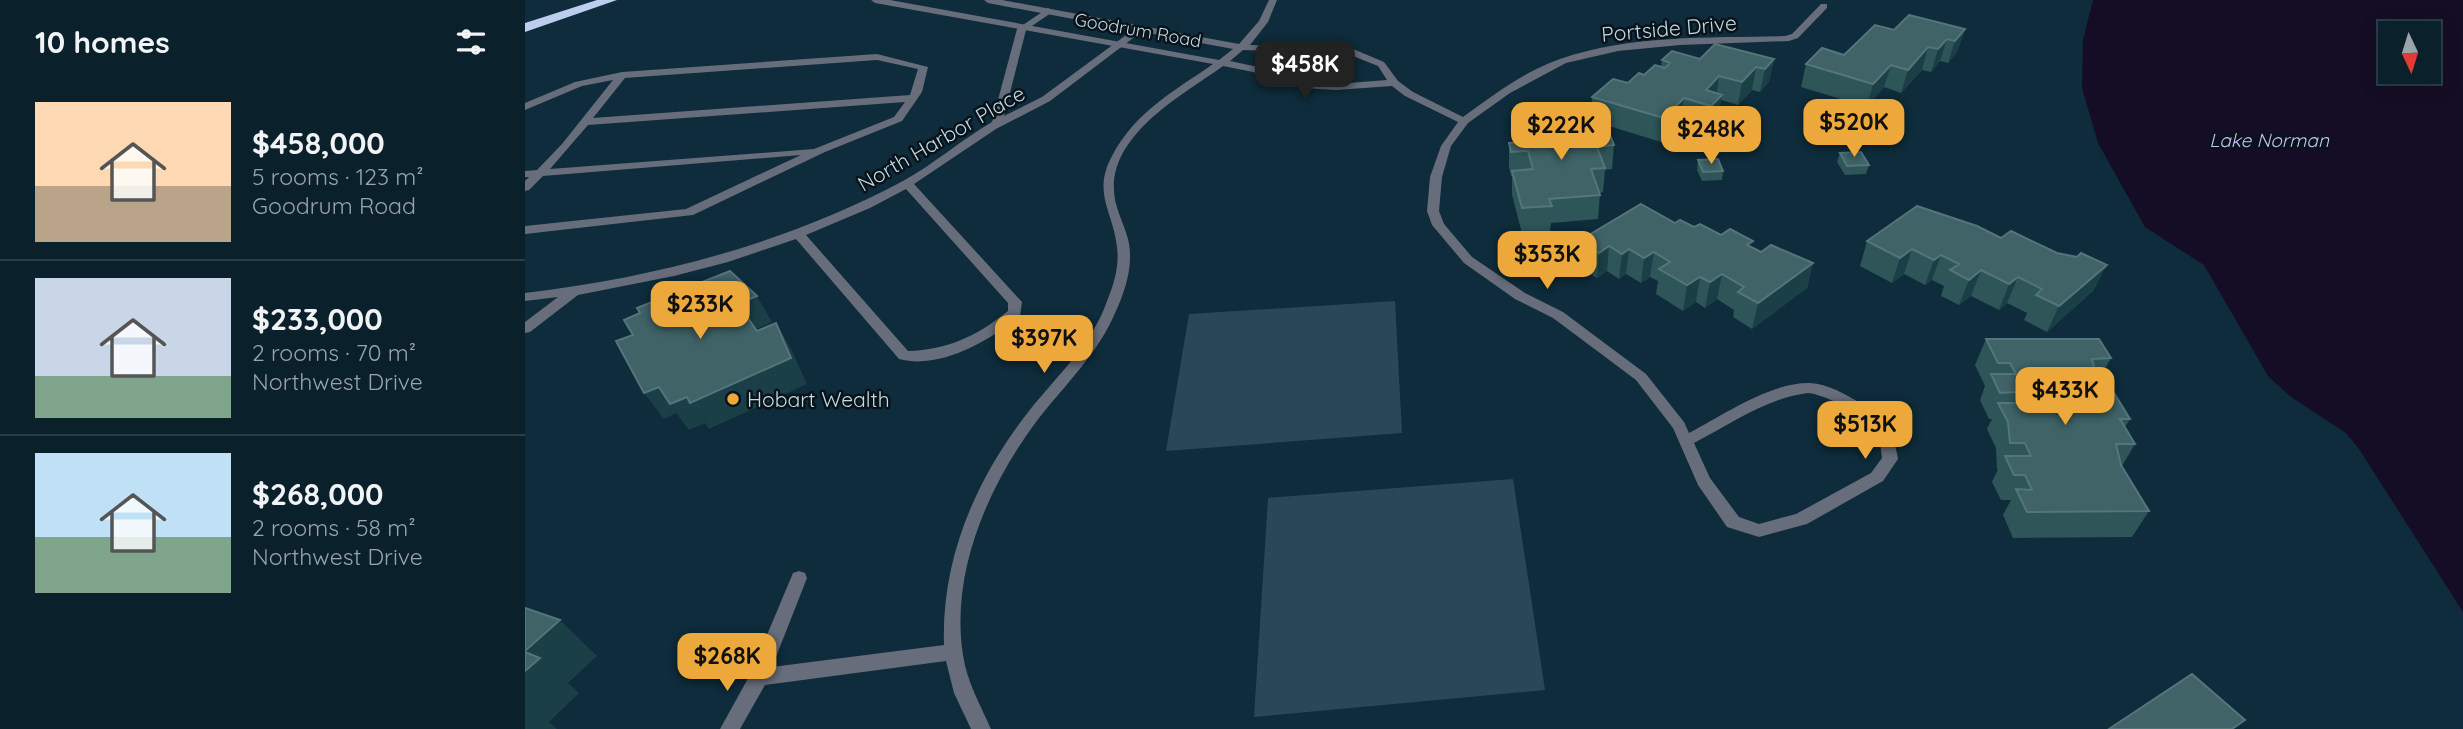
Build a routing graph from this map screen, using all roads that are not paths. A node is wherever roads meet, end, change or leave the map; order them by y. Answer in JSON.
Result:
{"nodes":[{"id":1,"x":610,"y":0,"type":"edge"},
{"id":2,"x":875,"y":0,"type":"edge"},
{"id":3,"x":988,"y":0,"type":"edge"},
{"id":4,"x":1273,"y":0,"type":"edge"},
{"id":5,"x":1825,"y":6,"type":"dead end"},
{"id":6,"x":1048,"y":11,"type":"junction"},
{"id":7,"x":525,"y":28,"type":"edge"},
{"id":8,"x":1022,"y":29,"type":"junction"},
{"id":9,"x":1140,"y":29,"type":"junction"},
{"id":10,"x":1120,"y":43,"type":"junction"},
{"id":11,"x":1240,"y":47,"type":"junction"},
{"id":12,"x":1222,"y":63,"type":"junction"},
{"id":13,"x":622,"y":75,"type":"junction"},
{"id":14,"x":1394,"y":83,"type":"junction"},
{"id":15,"x":913,"y":98,"type":"junction"},
{"id":16,"x":525,"y":107,"type":"edge"},
{"id":17,"x":1464,"y":121,"type":"junction"},
{"id":18,"x":585,"y":122,"type":"junction"},
{"id":19,"x":997,"y":124,"type":"junction"},
{"id":20,"x":821,"y":150,"type":"junction"},
{"id":21,"x":540,"y":173,"type":"junction"},
{"id":22,"x":525,"y":174,"type":"edge"},
{"id":23,"x":908,"y":184,"type":"junction"},
{"id":24,"x":525,"y":188,"type":"edge"},
{"id":25,"x":525,"y":230,"type":"edge"},
{"id":26,"x":798,"y":234,"type":"junction"},
{"id":27,"x":578,"y":292,"type":"junction"},
{"id":28,"x":525,"y":297,"type":"edge"},
{"id":29,"x":525,"y":329,"type":"edge"},
{"id":30,"x":1686,"y":441,"type":"junction"},
{"id":31,"x":799,"y":578,"type":"dead end"},
{"id":32,"x":952,"y":652,"type":"junction"},
{"id":33,"x":759,"y":677,"type":"junction"},
{"id":34,"x":730,"y":729,"type":"edge"},
{"id":35,"x":981,"y":729,"type":"edge"}],
"edges":[{"from":1,"to":7,"type":"highway"},
{"from":2,"to":8,"type":"street","name":"Goodrum Road"},
{"from":3,"to":6,"type":"street","name":"Goodrum Road"},
{"from":4,"to":11,"type":"street"},
{"from":5,"to":17,"type":"street","name":"Portside Drive"},
{"from":6,"to":8,"type":"street"},
{"from":6,"to":9,"type":"street","name":"Goodrum Road"},
{"from":8,"to":10,"type":"street","name":"Goodrum Road"},
{"from":8,"to":19,"type":"street"},
{"from":9,"to":10,"type":"street","name":"North Harbor Place"},
{"from":9,"to":11,"type":"street","name":"Goodrum Road"},
{"from":10,"to":12,"type":"street","name":"Goodrum Road"},
{"from":10,"to":19,"type":"street","name":"North Harbor Place"},
{"from":11,"to":12,"type":"street"},
{"from":11,"to":14,"type":"street","name":"Goodrum Road"},
{"from":12,"to":14,"type":"street","name":"Goodrum Road"},
{"from":12,"to":32,"type":"street"},
{"from":13,"to":15,"type":"street"},
{"from":13,"to":16,"type":"street"},
{"from":13,"to":18,"type":"street"},
{"from":14,"to":17,"type":"street","name":"Goodrum Road"},
{"from":15,"to":18,"type":"street"},
{"from":15,"to":20,"type":"street"},
{"from":17,"to":30,"type":"street","name":"Portside Drive"},
{"from":18,"to":21,"type":"street"},
{"from":19,"to":23,"type":"street","name":"North Harbor Place"},
{"from":20,"to":21,"type":"street"},
{"from":20,"to":25,"type":"street"},
{"from":21,"to":22,"type":"street"},
{"from":21,"to":24,"type":"street"},
{"from":23,"to":26,"type":"street","name":"North Harbor Place"},
{"from":23,"to":26,"type":"street"},
{"from":26,"to":27,"type":"street","name":"North Harbor Place"},
{"from":27,"to":28,"type":"street","name":"North Harbor Place"},
{"from":27,"to":29,"type":"street"},
{"from":30,"to":30,"type":"street"},
{"from":31,"to":33,"type":"street"},
{"from":32,"to":33,"type":"street"},
{"from":32,"to":35,"type":"street"},
{"from":33,"to":34,"type":"street"}]}
